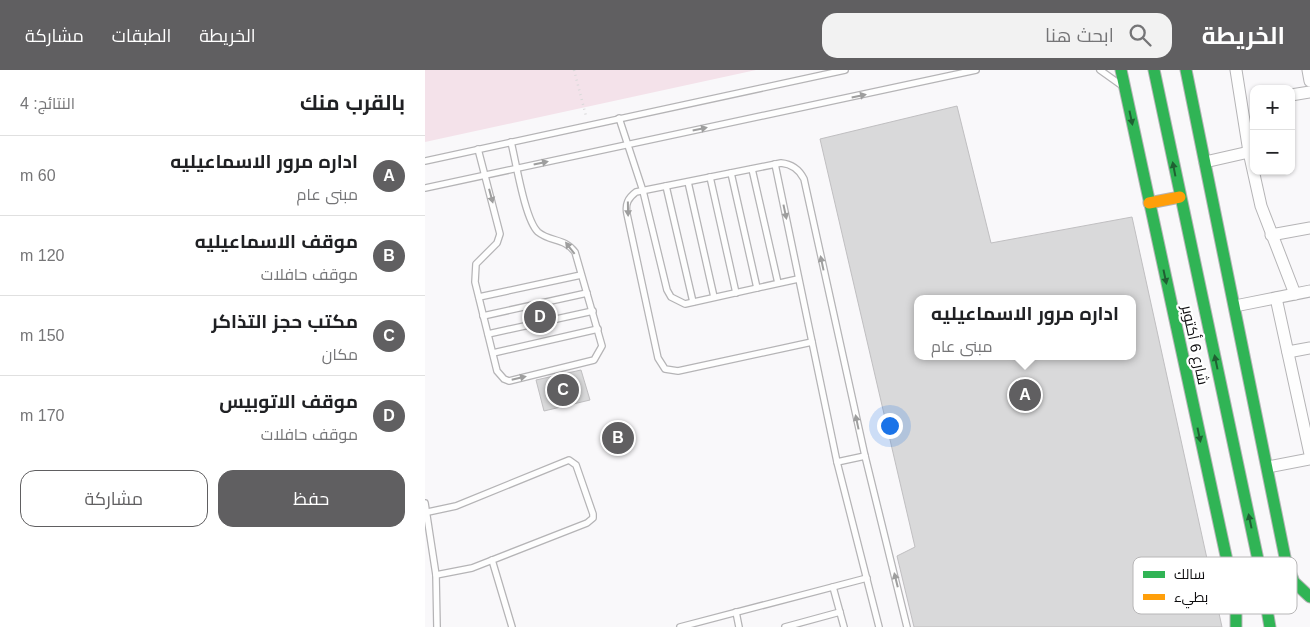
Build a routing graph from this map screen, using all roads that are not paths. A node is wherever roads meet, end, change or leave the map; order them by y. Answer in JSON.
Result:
{"nodes":[{"id":1,"x":845,"y":70,"type":"edge"},
{"id":2,"x":976,"y":70,"type":"edge"},
{"id":3,"x":1100,"y":70,"type":"edge"},
{"id":4,"x":1121,"y":70,"type":"edge"},
{"id":5,"x":1154,"y":70,"type":"edge"},
{"id":6,"x":1186,"y":70,"type":"edge"},
{"id":7,"x":1236,"y":70,"type":"edge"},
{"id":8,"x":1308,"y":70,"type":"edge"},
{"id":9,"x":1310,"y":80,"type":"edge"},
{"id":10,"x":1124,"y":87,"type":"junction"},
{"id":11,"x":1310,"y":92,"type":"edge"},
{"id":12,"x":1295,"y":94,"type":"edge"},
{"id":13,"x":1248,"y":103,"type":"edge"},
{"id":14,"x":619,"y":118,"type":"junction"},
{"id":15,"x":511,"y":142,"type":"junction"},
{"id":16,"x":627,"y":144,"type":"junction"},
{"id":17,"x":478,"y":149,"type":"junction"},
{"id":18,"x":1249,"y":152,"type":"junction"},
{"id":19,"x":425,"y":161,"type":"edge"},
{"id":20,"x":1205,"y":162,"type":"junction"},
{"id":21,"x":775,"y":164,"type":"junction"},
{"id":22,"x":518,"y":168,"type":"junction"},
{"id":23,"x":752,"y":169,"type":"junction"},
{"id":24,"x":731,"y":173,"type":"junction"},
{"id":25,"x":485,"y":175,"type":"junction"},
{"id":26,"x":710,"y":177,"type":"junction"},
{"id":27,"x":688,"y":182,"type":"junction"},
{"id":28,"x":666,"y":186,"type":"junction"},
{"id":29,"x":425,"y":188,"type":"edge"},
{"id":30,"x":643,"y":191,"type":"junction"},
{"id":31,"x":1180,"y":196,"type":"junction"},
{"id":32,"x":1149,"y":203,"type":"junction"},
{"id":33,"x":1310,"y":228,"type":"edge"},
{"id":34,"x":1271,"y":235,"type":"junction"},
{"id":35,"x":581,"y":275,"type":"junction"},
{"id":36,"x":799,"y":279,"type":"junction"},
{"id":37,"x":778,"y":283,"type":"junction"},
{"id":38,"x":757,"y":288,"type":"junction"},
{"id":39,"x":1310,"y":291,"type":"edge"},
{"id":40,"x":587,"y":292,"type":"junction"},
{"id":41,"x":736,"y":292,"type":"junction"},
{"id":42,"x":1295,"y":294,"type":"junction"},
{"id":43,"x":479,"y":297,"type":"junction"},
{"id":44,"x":714,"y":297,"type":"junction"},
{"id":45,"x":1276,"y":298,"type":"junction"},
{"id":46,"x":693,"y":302,"type":"junction"},
{"id":47,"x":1235,"y":306,"type":"junction"},
{"id":48,"x":593,"y":311,"type":"junction"},
{"id":49,"x":483,"y":316,"type":"junction"},
{"id":50,"x":598,"y":329,"type":"junction"},
{"id":51,"x":488,"y":334,"type":"junction"},
{"id":52,"x":812,"y":342,"type":"junction"},
{"id":53,"x":1310,"y":348,"type":"edge"},
{"id":54,"x":1289,"y":352,"type":"junction"},
{"id":55,"x":493,"y":353,"type":"junction"},
{"id":56,"x":1310,"y":454,"type":"edge"},
{"id":57,"x":865,"y":456,"type":"junction"},
{"id":58,"x":1310,"y":459,"type":"edge"},
{"id":59,"x":837,"y":462,"type":"junction"},
{"id":60,"x":1268,"y":467,"type":"junction"},
{"id":61,"x":425,"y":503,"type":"edge"},
{"id":62,"x":427,"y":512,"type":"junction"},
{"id":63,"x":1225,"y":557,"type":"edge"},
{"id":64,"x":1271,"y":557,"type":"edge"},
{"id":65,"x":1273,"y":557,"type":"edge"},
{"id":66,"x":492,"y":560,"type":"junction"},
{"id":67,"x":436,"y":575,"type":"junction"},
{"id":68,"x":867,"y":578,"type":"junction"},
{"id":69,"x":833,"y":587,"type":"junction"},
{"id":70,"x":1297,"y":588,"type":"edge"},
{"id":71,"x":1310,"y":598,"type":"edge"},
{"id":72,"x":736,"y":612,"type":"junction"},
{"id":73,"x":840,"y":612,"type":"junction"},
{"id":74,"x":1235,"y":614,"type":"edge"},
{"id":75,"x":1271,"y":614,"type":"edge"},
{"id":76,"x":437,"y":627,"type":"edge"},
{"id":77,"x":512,"y":627,"type":"edge"},
{"id":78,"x":680,"y":627,"type":"edge"},
{"id":79,"x":739,"y":627,"type":"edge"},
{"id":80,"x":785,"y":627,"type":"edge"},
{"id":81,"x":844,"y":627,"type":"edge"},
{"id":82,"x":879,"y":627,"type":"edge"},
{"id":83,"x":907,"y":627,"type":"edge"},
{"id":84,"x":1236,"y":627,"type":"edge"},
{"id":85,"x":1270,"y":627,"type":"edge"}],
"edges":[{"from":1,"to":14,"type":"lane"},
{"from":16,"to":2,"type":"lane","one_way":true},
{"from":3,"to":10,"type":"lane"},
{"from":4,"to":10,"type":"street","name":"شارع 6 أكتوبر"},
{"from":31,"to":5,"type":"street","name":"شارع 6 أكتوبر","one_way":true},
{"from":6,"to":20,"type":"street"},
{"from":7,"to":13,"type":"street"},
{"from":8,"to":9,"type":"street"},
{"from":10,"to":32,"type":"street","name":"شارع 6 أكتوبر","one_way":true},
{"from":11,"to":12,"type":"street"},
{"from":13,"to":18,"type":"street"},
{"from":14,"to":15,"type":"lane"},
{"from":14,"to":16,"type":"lane"},
{"from":15,"to":17,"type":"lane"},
{"from":15,"to":22,"type":"lane"},
{"from":22,"to":16,"type":"lane","one_way":true},
{"from":16,"to":30,"type":"lane"},
{"from":17,"to":19,"type":"lane"},
{"from":17,"to":25,"type":"lane"},
{"from":18,"to":20,"type":"street"},
{"from":18,"to":34,"type":"street"},
{"from":20,"to":47,"type":"street"},
{"from":21,"to":23,"type":"lane"},
{"from":21,"to":36,"type":"lane","one_way":true},
{"from":57,"to":21,"type":"lane","one_way":true},
{"from":22,"to":25,"type":"lane"},
{"from":35,"to":22,"type":"lane","one_way":true},
{"from":23,"to":24,"type":"lane"},
{"from":23,"to":37,"type":"lane"},
{"from":24,"to":26,"type":"lane"},
{"from":24,"to":38,"type":"lane"},
{"from":25,"to":29,"type":"lane"},
{"from":25,"to":43,"type":"lane","one_way":true},
{"from":26,"to":27,"type":"lane"},
{"from":26,"to":41,"type":"lane"},
{"from":27,"to":28,"type":"lane"},
{"from":27,"to":44,"type":"lane"},
{"from":28,"to":30,"type":"lane"},
{"from":28,"to":46,"type":"lane"},
{"from":30,"to":46,"type":"lane"},
{"from":30,"to":52,"type":"lane","one_way":true},
{"from":31,"to":32,"type":"street"},
{"from":64,"to":31,"type":"street","name":"شارع 6 أكتوبر","one_way":true},
{"from":32,"to":63,"type":"street","name":"شارع 6 أكتوبر","one_way":true},
{"from":33,"to":34,"type":"street"},
{"from":34,"to":42,"type":"street"},
{"from":35,"to":40,"type":"lane"},
{"from":35,"to":43,"type":"lane"},
{"from":36,"to":37,"type":"lane"},
{"from":36,"to":52,"type":"lane"},
{"from":37,"to":38,"type":"lane"},
{"from":38,"to":41,"type":"lane"},
{"from":39,"to":42,"type":"street"},
{"from":40,"to":48,"type":"lane"},
{"from":40,"to":49,"type":"lane"},
{"from":41,"to":44,"type":"lane"},
{"from":42,"to":45,"type":"street"},
{"from":43,"to":49,"type":"lane"},
{"from":44,"to":46,"type":"lane"},
{"from":45,"to":47,"type":"street"},
{"from":45,"to":54,"type":"street"},
{"from":47,"to":60,"type":"street"},
{"from":48,"to":50,"type":"lane"},
{"from":48,"to":51,"type":"lane"},
{"from":49,"to":51,"type":"lane"},
{"from":50,"to":55,"type":"lane"},
{"from":55,"to":50,"type":"lane","one_way":true},
{"from":51,"to":55,"type":"lane"},
{"from":52,"to":59,"type":"lane"},
{"from":53,"to":54,"type":"street"},
{"from":54,"to":56,"type":"street"},
{"from":57,"to":59,"type":"lane"},
{"from":83,"to":57,"type":"lane","one_way":true},
{"from":58,"to":60,"type":"street"},
{"from":59,"to":68,"type":"lane"},
{"from":60,"to":65,"type":"street"},
{"from":61,"to":62,"type":"lane"},
{"from":62,"to":66,"type":"lane"},
{"from":62,"to":67,"type":"lane"},
{"from":66,"to":67,"type":"lane"},
{"from":66,"to":77,"type":"lane"},
{"from":67,"to":76,"type":"lane"},
{"from":68,"to":69,"type":"lane"},
{"from":68,"to":82,"type":"lane"},
{"from":69,"to":72,"type":"lane"},
{"from":69,"to":73,"type":"lane"},
{"from":70,"to":71,"type":"street"},
{"from":72,"to":78,"type":"lane"},
{"from":72,"to":79,"type":"lane"},
{"from":73,"to":80,"type":"lane"},
{"from":73,"to":81,"type":"lane"},
{"from":74,"to":84,"type":"street","name":"شارع 6 أكتوبر","one_way":true},
{"from":75,"to":85,"type":"street","name":"شارع 6 أكتوبر"}]}
